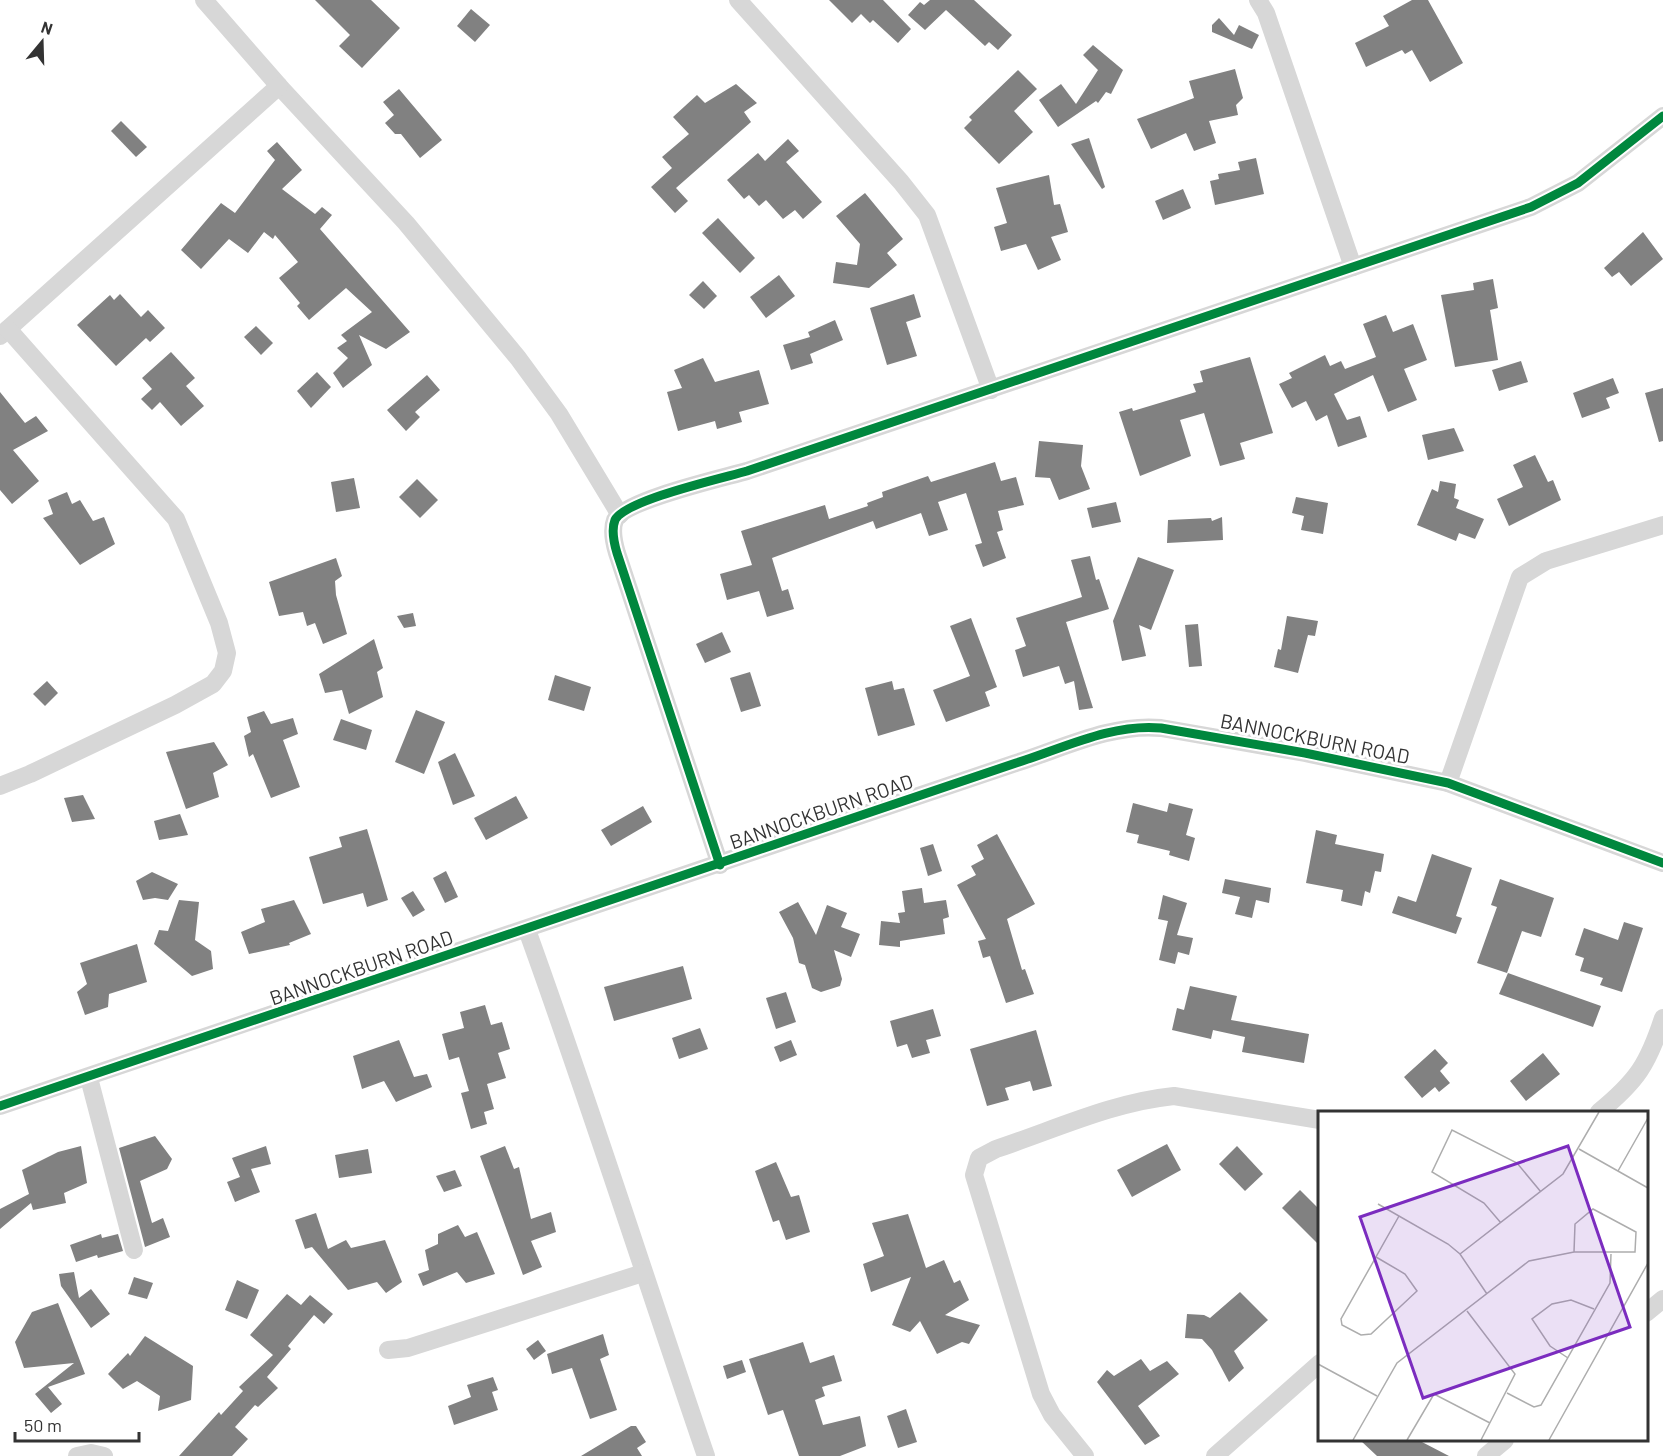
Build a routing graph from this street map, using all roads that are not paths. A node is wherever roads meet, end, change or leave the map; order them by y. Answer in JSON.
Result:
{"nodes":[{"id":1,"x":204,"y":0,"type":"edge"},
{"id":2,"x":738,"y":0,"type":"edge"},
{"id":3,"x":1258,"y":0,"type":"edge"},
{"id":4,"x":279,"y":86,"type":"junction"},
{"id":5,"x":1663,"y":116,"type":"edge"},
{"id":6,"x":1353,"y":267,"type":"junction"},
{"id":7,"x":4,"y":333,"type":"edge"},
{"id":8,"x":991,"y":390,"type":"junction"},
{"id":9,"x":620,"y":515,"type":"junction"},
{"id":10,"x":1663,"y":525,"type":"edge"},
{"id":11,"x":1448,"y":783,"type":"junction"},
{"id":12,"x":0,"y":786,"type":"edge"},
{"id":13,"x":1663,"y":862,"type":"edge"},
{"id":14,"x":720,"y":865,"type":"junction"},
{"id":15,"x":527,"y":930,"type":"junction"},
{"id":16,"x":1663,"y":1018,"type":"edge"},
{"id":17,"x":88,"y":1078,"type":"junction"},
{"id":18,"x":0,"y":1106,"type":"edge"},
{"id":19,"x":1601,"y":1111,"type":"edge"},
{"id":20,"x":1318,"y":1120,"type":"edge"},
{"id":21,"x":134,"y":1250,"type":"dead end"},
{"id":22,"x":643,"y":1273,"type":"junction"},
{"id":23,"x":1663,"y":1299,"type":"edge"},
{"id":24,"x":1648,"y":1312,"type":"edge"},
{"id":25,"x":388,"y":1350,"type":"dead end"},
{"id":26,"x":1318,"y":1365,"type":"edge"},
{"id":27,"x":1504,"y":1441,"type":"edge"},
{"id":28,"x":77,"y":1456,"type":"edge"},
{"id":29,"x":104,"y":1456,"type":"edge"},
{"id":30,"x":706,"y":1456,"type":"edge"},
{"id":31,"x":1085,"y":1456,"type":"edge"},
{"id":32,"x":1215,"y":1456,"type":"edge"},
{"id":33,"x":1486,"y":1456,"type":"edge"}],
"edges":[{"from":1,"to":4,"type":"street"},
{"from":2,"to":8,"type":"street"},
{"from":3,"to":6,"type":"street"},
{"from":4,"to":7,"type":"street"},
{"from":4,"to":9,"type":"street"},
{"from":5,"to":6,"type":"street"},
{"from":6,"to":8,"type":"street"},
{"from":7,"to":12,"type":"street"},
{"from":8,"to":9,"type":"street"},
{"from":9,"to":14,"type":"street"},
{"from":10,"to":11,"type":"street"},
{"from":11,"to":13,"type":"street","name":"BANNOCKBURN ROAD"},
{"from":11,"to":14,"type":"street","name":"BANNOCKBURN ROAD"},
{"from":14,"to":15,"type":"street","name":"BANNOCKBURN ROAD"},
{"from":15,"to":17,"type":"street","name":"BANNOCKBURN ROAD"},
{"from":15,"to":22,"type":"street"},
{"from":16,"to":19,"type":"street"},
{"from":17,"to":18,"type":"street","name":"BANNOCKBURN ROAD"},
{"from":17,"to":21,"type":"street"},
{"from":20,"to":31,"type":"street"},
{"from":22,"to":25,"type":"street"},
{"from":22,"to":30,"type":"street"},
{"from":23,"to":24,"type":"street"},
{"from":26,"to":32,"type":"street"},
{"from":27,"to":33,"type":"street"},
{"from":28,"to":29,"type":"street"}]}
